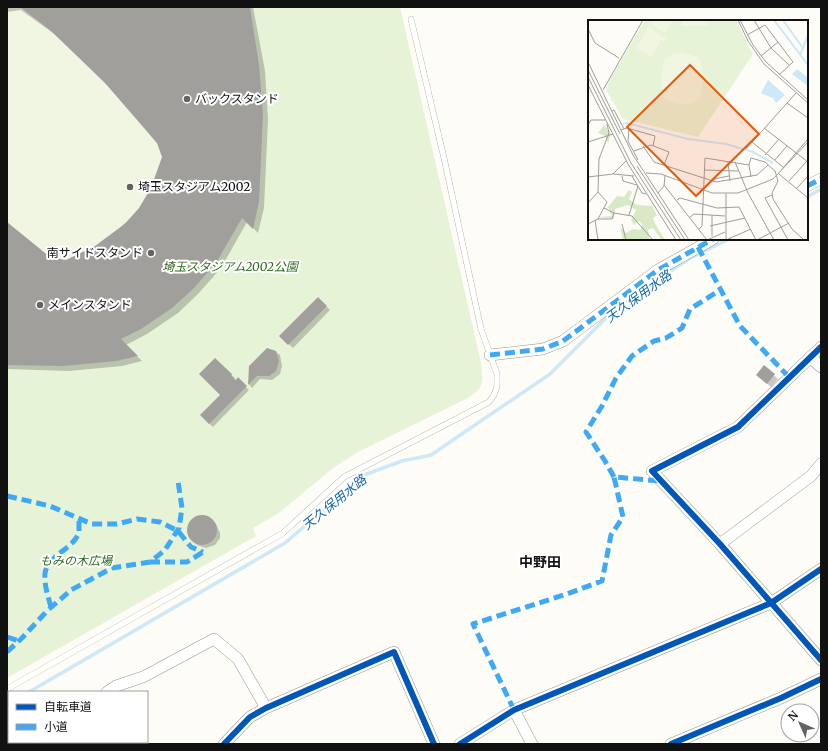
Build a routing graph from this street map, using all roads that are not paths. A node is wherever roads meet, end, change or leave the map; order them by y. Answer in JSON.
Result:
{"nodes":[{"id":1,"x":411,"y":19,"type":"dead end"},
{"id":2,"x":821,"y":179,"type":"edge"},
{"id":3,"x":808,"y":186,"type":"edge"},
{"id":4,"x":711,"y":240,"type":"edge"},
{"id":5,"x":821,"y":347,"type":"edge"},
{"id":6,"x":490,"y":354,"type":"junction"},
{"id":7,"x":810,"y":357,"type":"junction"},
{"id":8,"x":821,"y":367,"type":"edge"},
{"id":9,"x":821,"y":464,"type":"edge"},
{"id":10,"x":720,"y":544,"type":"junction"},
{"id":11,"x":821,"y":569,"type":"edge"},
{"id":12,"x":771,"y":603,"type":"junction"},
{"id":13,"x":821,"y":660,"type":"edge"},
{"id":14,"x":821,"y":679,"type":"edge"},
{"id":15,"x":7,"y":689,"type":"edge"},
{"id":16,"x":108,"y":691,"type":"edge"},
{"id":17,"x":266,"y":708,"type":"junction"},
{"id":18,"x":514,"y":710,"type":"junction"},
{"id":19,"x":224,"y":744,"type":"edge"},
{"id":20,"x":434,"y":744,"type":"edge"},
{"id":21,"x":460,"y":744,"type":"edge"},
{"id":22,"x":532,"y":744,"type":"edge"},
{"id":23,"x":670,"y":744,"type":"edge"}],
"edges":[{"from":1,"to":6,"type":"lane"},
{"from":2,"to":3,"type":"street"},
{"from":4,"to":6,"type":"street"},
{"from":5,"to":7,"type":"street"},
{"from":6,"to":15,"type":"lane"},
{"from":7,"to":8,"type":"street"},
{"from":7,"to":10,"type":"street"},
{"from":9,"to":10,"type":"street"},
{"from":10,"to":12,"type":"street"},
{"from":11,"to":12,"type":"street"},
{"from":12,"to":13,"type":"street"},
{"from":12,"to":18,"type":"street"},
{"from":14,"to":23,"type":"street"},
{"from":16,"to":17,"type":"street"},
{"from":17,"to":19,"type":"street"},
{"from":17,"to":20,"type":"street"},
{"from":18,"to":21,"type":"street"},
{"from":18,"to":22,"type":"street"}]}
